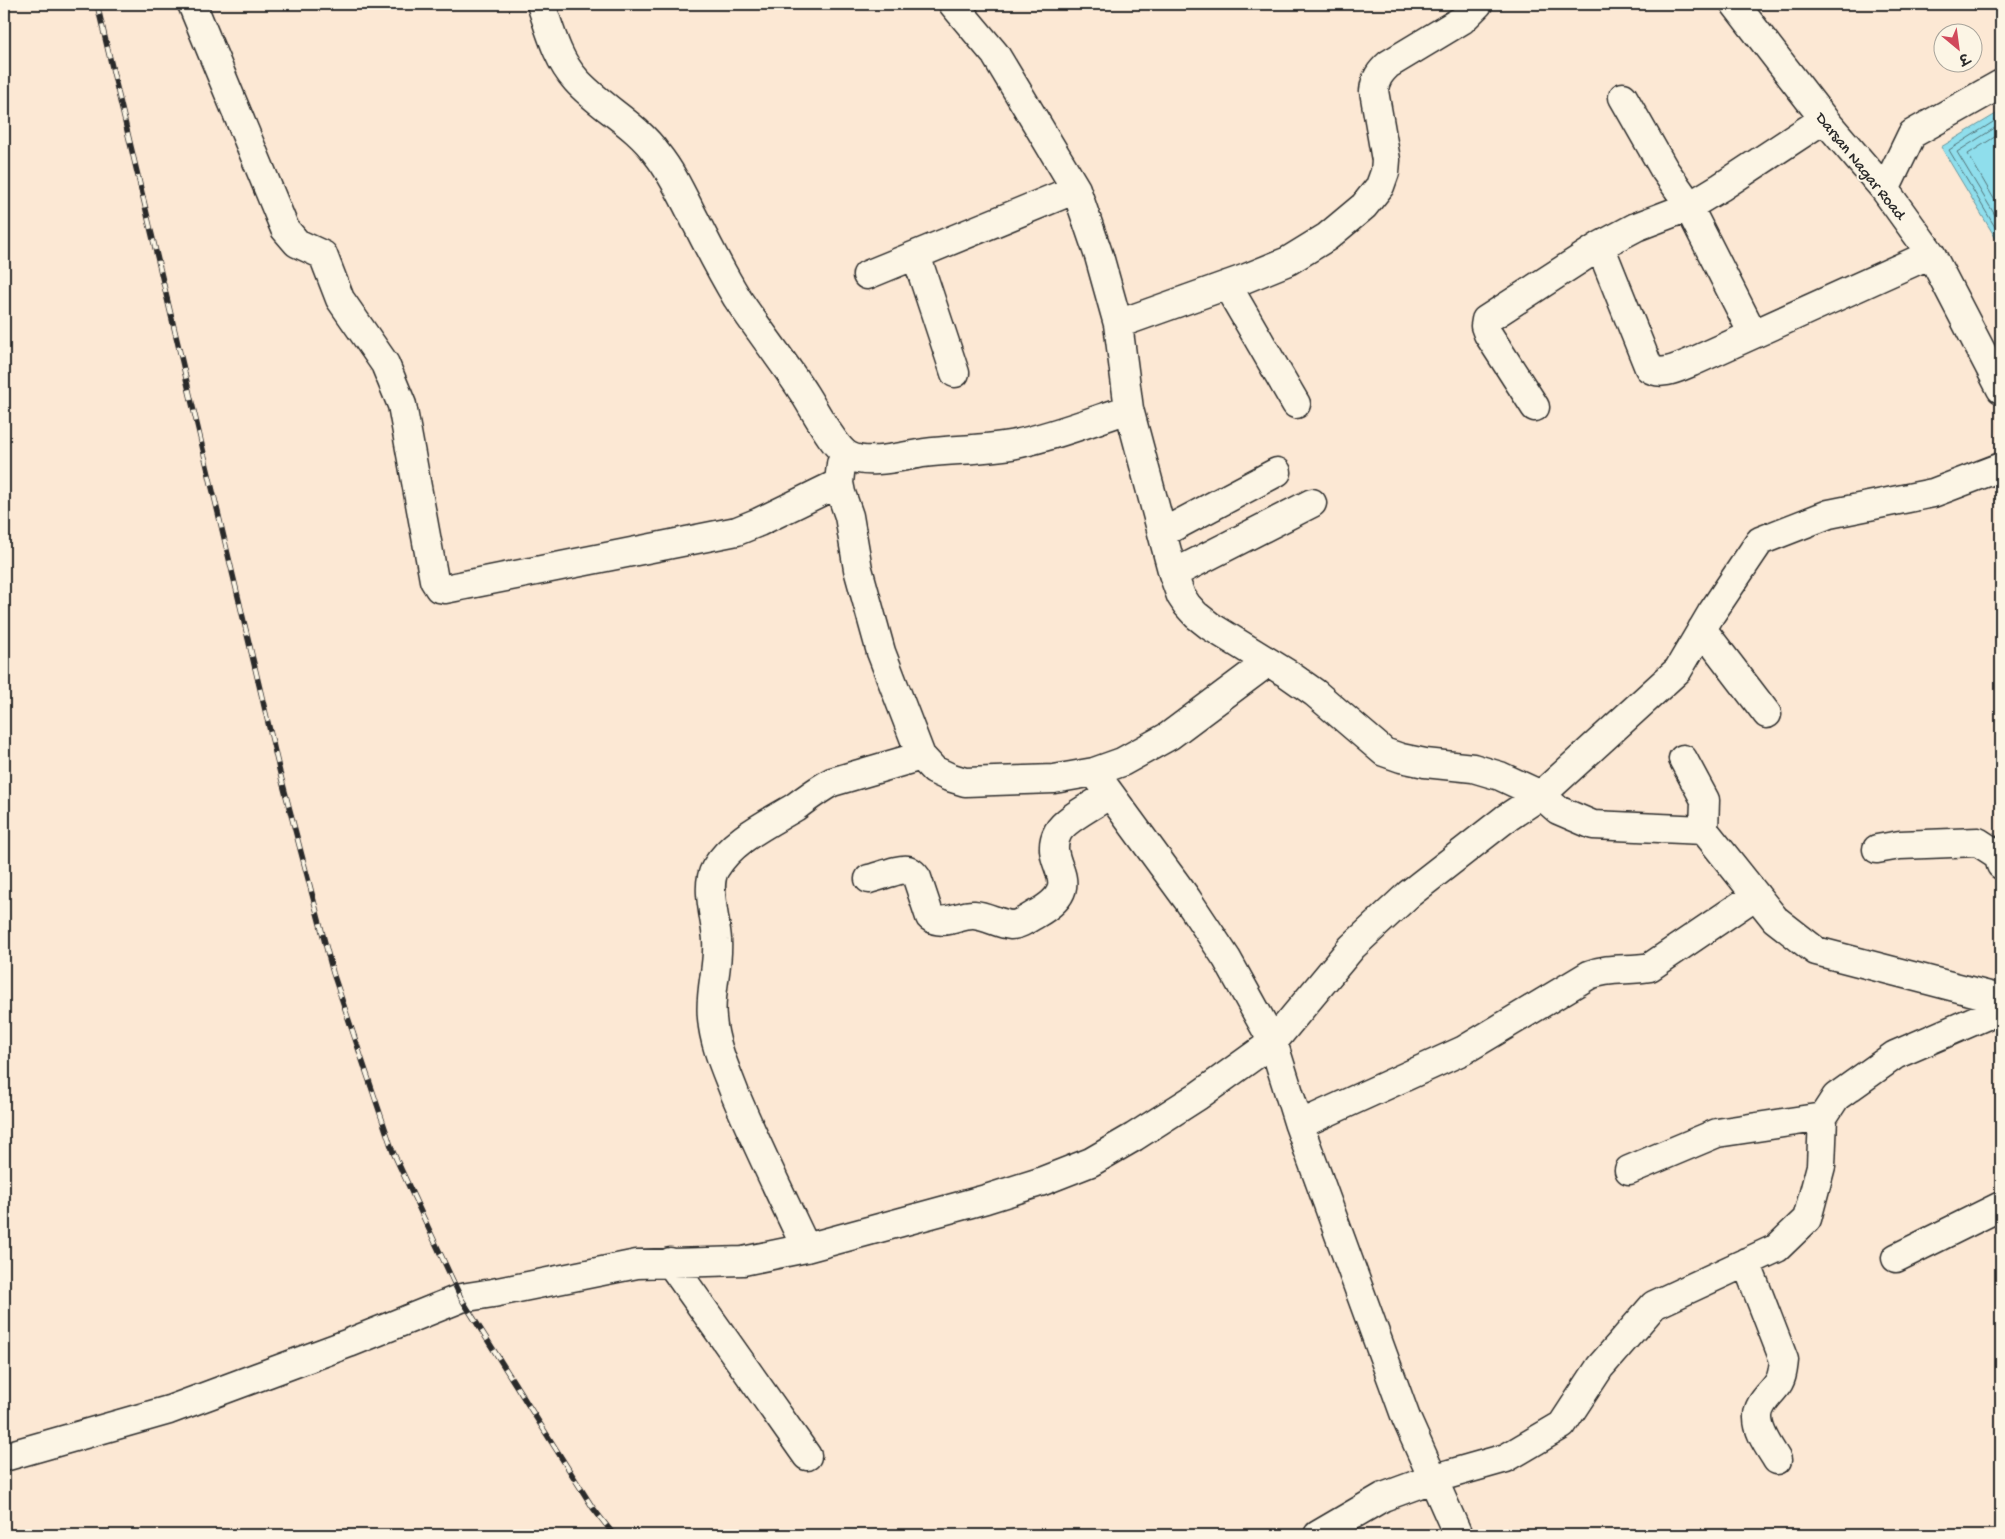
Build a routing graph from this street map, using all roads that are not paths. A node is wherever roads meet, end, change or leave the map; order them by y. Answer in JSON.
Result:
{"nodes":[{"id":1,"x":192,"y":4,"type":"edge"},
{"id":2,"x":541,"y":4,"type":"edge"},
{"id":3,"x":952,"y":4,"type":"edge"},
{"id":4,"x":1478,"y":4,"type":"edge"},
{"id":5,"x":1735,"y":4,"type":"edge"},
{"id":6,"x":2001,"y":84,"type":"edge"},
{"id":7,"x":1623,"y":97,"type":"dead end"},
{"id":8,"x":1824,"y":120,"type":"junction"},
{"id":9,"x":1076,"y":189,"type":"junction"},
{"id":10,"x":1886,"y":190,"type":"junction"},
{"id":11,"x":1688,"y":207,"type":"junction"},
{"id":12,"x":1600,"y":246,"type":"junction"},
{"id":13,"x":1930,"y":254,"type":"junction"},
{"id":14,"x":916,"y":255,"type":"junction"},
{"id":15,"x":867,"y":275,"type":"dead end"},
{"id":16,"x":1227,"y":286,"type":"junction"},
{"id":17,"x":1118,"y":324,"type":"junction"},
{"id":18,"x":1753,"y":334,"type":"junction"},
{"id":19,"x":955,"y":373,"type":"dead end"},
{"id":20,"x":2001,"y":389,"type":"edge"},
{"id":21,"x":1296,"y":404,"type":"dead end"},
{"id":22,"x":1535,"y":407,"type":"dead end"},
{"id":23,"x":1129,"y":409,"type":"junction"},
{"id":24,"x":842,"y":452,"type":"junction"},
{"id":25,"x":2001,"y":466,"type":"edge"},
{"id":26,"x":1277,"y":472,"type":"dead end"},
{"id":27,"x":839,"y":483,"type":"junction"},
{"id":28,"x":1312,"y":503,"type":"dead end"},
{"id":29,"x":1162,"y":533,"type":"junction"},
{"id":30,"x":1173,"y":574,"type":"junction"},
{"id":31,"x":1702,"y":629,"type":"junction"},
{"id":32,"x":1268,"y":662,"type":"junction"},
{"id":33,"x":1767,"y":714,"type":"dead end"},
{"id":34,"x":921,"y":756,"type":"junction"},
{"id":35,"x":1683,"y":759,"type":"dead end"},
{"id":36,"x":1094,"y":772,"type":"junction"},
{"id":37,"x":1110,"y":794,"type":"junction"},
{"id":38,"x":1541,"y":795,"type":"junction"},
{"id":39,"x":1704,"y":830,"type":"junction"},
{"id":40,"x":1877,"y":849,"type":"dead end"},
{"id":41,"x":2001,"y":865,"type":"edge"},
{"id":42,"x":869,"y":879,"type":"dead end"},
{"id":43,"x":1756,"y":895,"type":"junction"},
{"id":44,"x":2001,"y":999,"type":"edge"},
{"id":45,"x":2001,"y":1009,"type":"edge"},
{"id":46,"x":1274,"y":1042,"type":"junction"},
{"id":47,"x":1823,"y":1117,"type":"junction"},
{"id":48,"x":1299,"y":1125,"type":"junction"},
{"id":49,"x":1629,"y":1170,"type":"dead end"},
{"id":50,"x":2001,"y":1206,"type":"edge"},
{"id":51,"x":806,"y":1248,"type":"junction"},
{"id":52,"x":1896,"y":1258,"type":"dead end"},
{"id":53,"x":670,"y":1262,"type":"junction"},
{"id":54,"x":1746,"y":1262,"type":"junction"},
{"id":55,"x":806,"y":1456,"type":"dead end"},
{"id":56,"x":4,"y":1457,"type":"edge"},
{"id":57,"x":1777,"y":1460,"type":"dead end"},
{"id":58,"x":1432,"y":1479,"type":"junction"},
{"id":59,"x":1318,"y":1535,"type":"edge"},
{"id":60,"x":1458,"y":1535,"type":"edge"}],
"edges":[{"from":1,"to":27,"type":"street"},
{"from":2,"to":24,"type":"street"},
{"from":3,"to":9,"type":"street"},
{"from":4,"to":16,"type":"street"},
{"from":5,"to":8,"type":"street","name":"Darsan Nagar Road"},
{"from":6,"to":10,"type":"street"},
{"from":7,"to":11,"type":"street"},
{"from":8,"to":10,"type":"street","name":"Darsan Nagar Road"},
{"from":8,"to":11,"type":"street"},
{"from":9,"to":14,"type":"street"},
{"from":9,"to":17,"type":"street"},
{"from":10,"to":13,"type":"street","name":"Darsan Nagar Road"},
{"from":11,"to":12,"type":"street"},
{"from":11,"to":18,"type":"street"},
{"from":12,"to":18,"type":"street"},
{"from":12,"to":22,"type":"street"},
{"from":13,"to":18,"type":"street"},
{"from":13,"to":20,"type":"street","name":"Darsan Nagar Road"},
{"from":14,"to":15,"type":"street"},
{"from":14,"to":19,"type":"street"},
{"from":16,"to":17,"type":"street"},
{"from":16,"to":21,"type":"street"},
{"from":17,"to":23,"type":"street"},
{"from":23,"to":24,"type":"street"},
{"from":23,"to":29,"type":"street"},
{"from":24,"to":27,"type":"street"},
{"from":25,"to":31,"type":"street"},
{"from":26,"to":29,"type":"street"},
{"from":27,"to":34,"type":"street"},
{"from":28,"to":30,"type":"street"},
{"from":29,"to":30,"type":"street"},
{"from":30,"to":32,"type":"street"},
{"from":31,"to":33,"type":"street"},
{"from":31,"to":38,"type":"street"},
{"from":32,"to":36,"type":"street"},
{"from":32,"to":38,"type":"street"},
{"from":34,"to":36,"type":"street"},
{"from":34,"to":51,"type":"street"},
{"from":35,"to":39,"type":"street"},
{"from":36,"to":37,"type":"street"},
{"from":37,"to":42,"type":"street"},
{"from":37,"to":46,"type":"street"},
{"from":38,"to":39,"type":"street"},
{"from":38,"to":46,"type":"street"},
{"from":39,"to":43,"type":"street"},
{"from":40,"to":41,"type":"street"},
{"from":43,"to":44,"type":"street"},
{"from":43,"to":48,"type":"street"},
{"from":45,"to":47,"type":"street"},
{"from":46,"to":48,"type":"street"},
{"from":46,"to":51,"type":"street"},
{"from":47,"to":49,"type":"street"},
{"from":47,"to":54,"type":"street"},
{"from":48,"to":58,"type":"street"},
{"from":50,"to":52,"type":"street"},
{"from":51,"to":53,"type":"street"},
{"from":53,"to":55,"type":"street"},
{"from":53,"to":56,"type":"street"},
{"from":54,"to":57,"type":"street"},
{"from":54,"to":58,"type":"street"},
{"from":58,"to":59,"type":"street"},
{"from":58,"to":60,"type":"street"}]}
